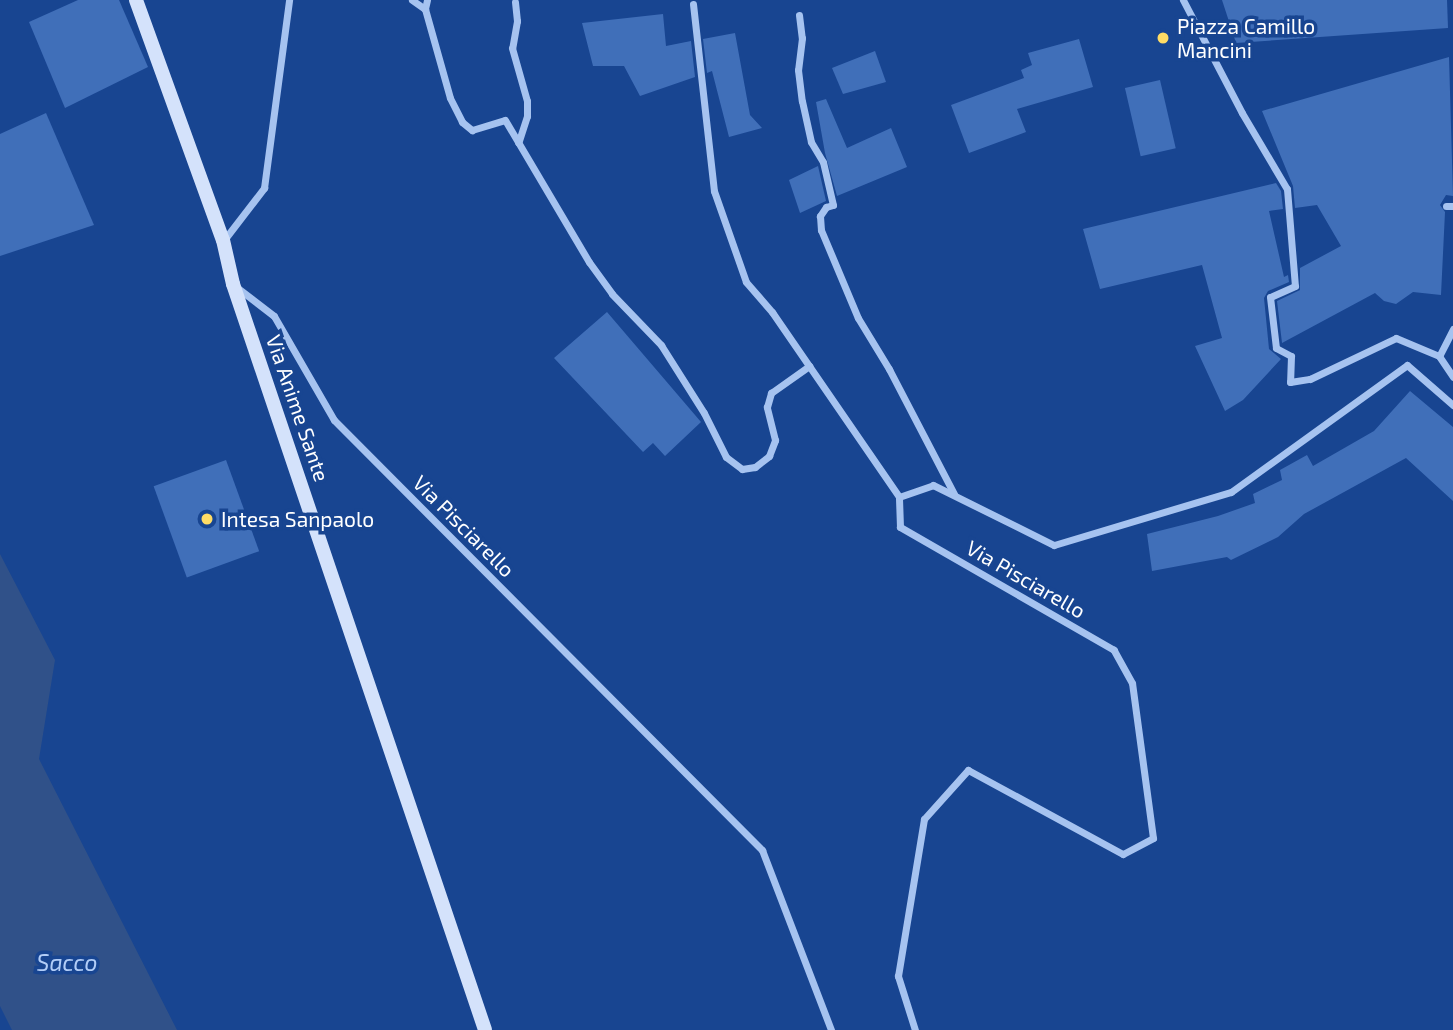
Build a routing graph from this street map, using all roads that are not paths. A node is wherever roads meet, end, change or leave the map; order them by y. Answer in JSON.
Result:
{"nodes":[{"id":1,"x":136,"y":0,"type":"edge"},
{"id":2,"x":289,"y":0,"type":"edge"},
{"id":3,"x":412,"y":0,"type":"edge"},
{"id":4,"x":426,"y":0,"type":"edge"},
{"id":5,"x":1183,"y":0,"type":"edge"},
{"id":6,"x":515,"y":2,"type":"dead end"},
{"id":7,"x":694,"y":4,"type":"dead end"},
{"id":8,"x":425,"y":9,"type":"junction"},
{"id":9,"x":799,"y":16,"type":"dead end"},
{"id":10,"x":518,"y":143,"type":"junction"},
{"id":11,"x":223,"y":240,"type":"junction"},
{"id":12,"x":233,"y":284,"type":"junction"},
{"id":13,"x":1453,"y":329,"type":"edge"},
{"id":14,"x":1439,"y":356,"type":"junction"},
{"id":15,"x":810,"y":366,"type":"junction"},
{"id":16,"x":1453,"y":377,"type":"edge"},
{"id":17,"x":1453,"y":405,"type":"edge"},
{"id":18,"x":955,"y":496,"type":"junction"},
{"id":19,"x":899,"y":497,"type":"junction"},
{"id":20,"x":485,"y":1030,"type":"edge"},
{"id":21,"x":831,"y":1030,"type":"edge"},
{"id":22,"x":915,"y":1030,"type":"edge"}],
"edges":[{"from":1,"to":11,"type":"main road","name":"Via Anime Sante"},
{"from":2,"to":11,"type":"street"},
{"from":3,"to":8,"type":"street"},
{"from":4,"to":8,"type":"street"},
{"from":5,"to":14,"type":"street"},
{"from":6,"to":10,"type":"street"},
{"from":7,"to":15,"type":"street"},
{"from":8,"to":10,"type":"street"},
{"from":9,"to":18,"type":"street"},
{"from":10,"to":15,"type":"street"},
{"from":11,"to":12,"type":"main road","name":"Via Anime Sante"},
{"from":12,"to":20,"type":"main road","name":"Via Anime Sante"},
{"from":12,"to":21,"type":"street","name":"Via Pisciarello"},
{"from":13,"to":14,"type":"street"},
{"from":14,"to":16,"type":"street"},
{"from":15,"to":19,"type":"street"},
{"from":17,"to":18,"type":"street","name":"Via Pisciarello"},
{"from":18,"to":19,"type":"street","name":"Via Pisciarello"},
{"from":19,"to":22,"type":"street","name":"Via Pisciarello"}]}
